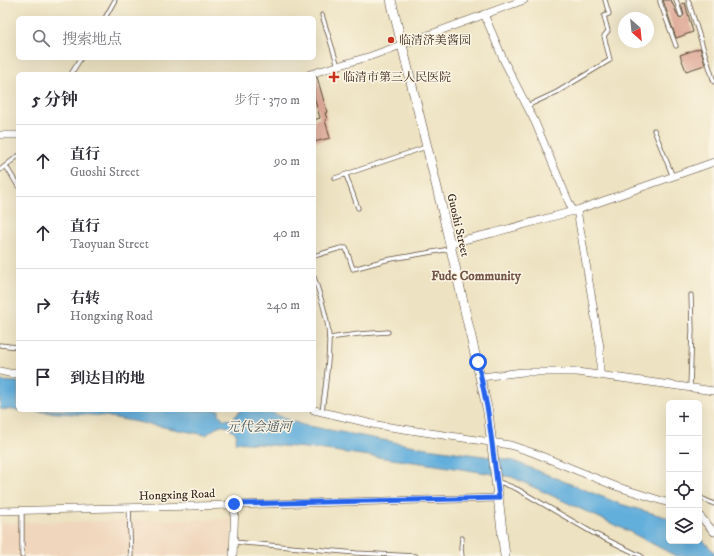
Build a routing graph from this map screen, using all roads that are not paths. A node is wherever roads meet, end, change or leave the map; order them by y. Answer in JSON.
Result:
{"nodes":[{"id":1,"x":115,"y":0,"type":"edge"},
{"id":2,"x":391,"y":0,"type":"edge"},
{"id":3,"x":524,"y":0,"type":"edge"},
{"id":4,"x":605,"y":0,"type":"edge"},
{"id":5,"x":660,"y":0,"type":"edge"},
{"id":6,"x":676,"y":0,"type":"edge"},
{"id":7,"x":688,"y":0,"type":"edge"},
{"id":8,"x":484,"y":14,"type":"junction"},
{"id":9,"x":322,"y":15,"type":"dead end"},
{"id":10,"x":681,"y":15,"type":"dead end"},
{"id":11,"x":106,"y":16,"type":"edge"},
{"id":12,"x":402,"y":44,"type":"junction"},
{"id":13,"x":676,"y":46,"type":"dead end"},
{"id":14,"x":80,"y":60,"type":"edge"},
{"id":15,"x":338,"y":66,"type":"junction"},
{"id":16,"x":73,"y":72,"type":"edge"},
{"id":17,"x":316,"y":72,"type":"edge"},
{"id":18,"x":714,"y":82,"type":"edge"},
{"id":19,"x":527,"y":106,"type":"junction"},
{"id":20,"x":654,"y":130,"type":"dead end"},
{"id":21,"x":0,"y":135,"type":"edge"},
{"id":22,"x":16,"y":135,"type":"edge"},
{"id":23,"x":427,"y":147,"type":"junction"},
{"id":24,"x":16,"y":158,"type":"edge"},
{"id":25,"x":714,"y":162,"type":"edge"},
{"id":26,"x":6,"y":166,"type":"junction"},
{"id":27,"x":0,"y":170,"type":"edge"},
{"id":28,"x":346,"y":175,"type":"junction"},
{"id":29,"x":673,"y":177,"type":"junction"},
{"id":30,"x":335,"y":178,"type":"dead end"},
{"id":31,"x":16,"y":183,"type":"edge"},
{"id":32,"x":358,"y":208,"type":"dead end"},
{"id":33,"x":575,"y":211,"type":"junction"},
{"id":34,"x":450,"y":246,"type":"junction"},
{"id":35,"x":316,"y":255,"type":"edge"},
{"id":36,"x":316,"y":282,"type":"edge"},
{"id":37,"x":691,"y":295,"type":"dead end"},
{"id":38,"x":388,"y":332,"type":"dead end"},
{"id":39,"x":329,"y":338,"type":"junction"},
{"id":40,"x":0,"y":345,"type":"edge"},
{"id":41,"x":16,"y":347,"type":"edge"},
{"id":42,"x":0,"y":370,"type":"edge"},
{"id":43,"x":16,"y":373,"type":"edge"},
{"id":44,"x":600,"y":375,"type":"junction"},
{"id":45,"x":481,"y":377,"type":"junction"},
{"id":46,"x":690,"y":389,"type":"junction"},
{"id":47,"x":714,"y":392,"type":"edge"},
{"id":48,"x":316,"y":410,"type":"edge"},
{"id":49,"x":322,"y":412,"type":"junction"},
{"id":50,"x":492,"y":443,"type":"junction"},
{"id":51,"x":497,"y":481,"type":"junction"},
{"id":52,"x":499,"y":498,"type":"junction"},
{"id":53,"x":702,"y":498,"type":"edge"},
{"id":54,"x":666,"y":502,"type":"edge"},
{"id":55,"x":234,"y":504,"type":"junction"},
{"id":56,"x":714,"y":504,"type":"edge"},
{"id":57,"x":129,"y":508,"type":"junction"},
{"id":58,"x":22,"y":510,"type":"junction"},
{"id":59,"x":0,"y":511,"type":"edge"},
{"id":60,"x":702,"y":518,"type":"edge"},
{"id":61,"x":714,"y":532,"type":"edge"},
{"id":62,"x":462,"y":538,"type":"dead end"},
{"id":63,"x":233,"y":542,"type":"junction"},
{"id":64,"x":22,"y":556,"type":"edge"},
{"id":65,"x":131,"y":556,"type":"edge"},
{"id":66,"x":233,"y":556,"type":"edge"},
{"id":67,"x":416,"y":556,"type":"edge"},
{"id":68,"x":462,"y":556,"type":"edge"},
{"id":69,"x":505,"y":556,"type":"edge"},
{"id":70,"x":641,"y":556,"type":"edge"}],
"edges":[{"from":1,"to":11,"type":"lane"},
{"from":2,"to":12,"type":"street","name":"Guoshi Street"},
{"from":3,"to":8,"type":"street"},
{"from":4,"to":19,"type":"lane"},
{"from":5,"to":13,"type":"lane"},
{"from":6,"to":10,"type":"lane"},
{"from":7,"to":18,"type":"lane"},
{"from":8,"to":12,"type":"street"},
{"from":8,"to":19,"type":"street"},
{"from":9,"to":15,"type":"lane"},
{"from":12,"to":15,"type":"street"},
{"from":12,"to":23,"type":"street","name":"Guoshi Street"},
{"from":14,"to":16,"type":"lane"},
{"from":15,"to":17,"type":"street"},
{"from":19,"to":33,"type":"street"},
{"from":20,"to":29,"type":"lane"},
{"from":21,"to":22,"type":"street"},
{"from":23,"to":28,"type":"lane"},
{"from":23,"to":34,"type":"street","name":"Guoshi Street"},
{"from":24,"to":26,"type":"lane"},
{"from":25,"to":29,"type":"street"},
{"from":26,"to":27,"type":"lane"},
{"from":26,"to":31,"type":"lane"},
{"from":28,"to":30,"type":"lane"},
{"from":28,"to":32,"type":"lane"},
{"from":29,"to":33,"type":"street"},
{"from":33,"to":34,"type":"street"},
{"from":33,"to":44,"type":"street"},
{"from":34,"to":35,"type":"lane"},
{"from":34,"to":45,"type":"street","name":"Guoshi Street"},
{"from":36,"to":39,"type":"lane"},
{"from":37,"to":46,"type":"lane"},
{"from":38,"to":39,"type":"lane"},
{"from":39,"to":49,"type":"lane"},
{"from":40,"to":41,"type":"lane"},
{"from":42,"to":43,"type":"street"},
{"from":44,"to":45,"type":"street"},
{"from":44,"to":46,"type":"street"},
{"from":45,"to":50,"type":"street","name":"Guoshi Street"},
{"from":46,"to":47,"type":"street"},
{"from":48,"to":49,"type":"street"},
{"from":49,"to":50,"type":"street"},
{"from":50,"to":51,"type":"street","name":"Guoshi Street"},
{"from":50,"to":54,"type":"street"},
{"from":51,"to":52,"type":"street","name":"Guoshi Street"},
{"from":51,"to":70,"type":"lane"},
{"from":52,"to":55,"type":"street","name":"Hongxing Road"},
{"from":52,"to":69,"type":"street","name":"Guoshi Street"},
{"from":53,"to":56,"type":"lane"},
{"from":55,"to":57,"type":"street","name":"Hongxing Road"},
{"from":55,"to":63,"type":"street"},
{"from":57,"to":58,"type":"street","name":"Hongxing Road"},
{"from":57,"to":65,"type":"lane"},
{"from":58,"to":59,"type":"street","name":"Hongxing Road"},
{"from":58,"to":64,"type":"lane"},
{"from":60,"to":61,"type":"street"},
{"from":62,"to":68,"type":"lane"},
{"from":63,"to":66,"type":"street"},
{"from":63,"to":67,"type":"lane"}]}
